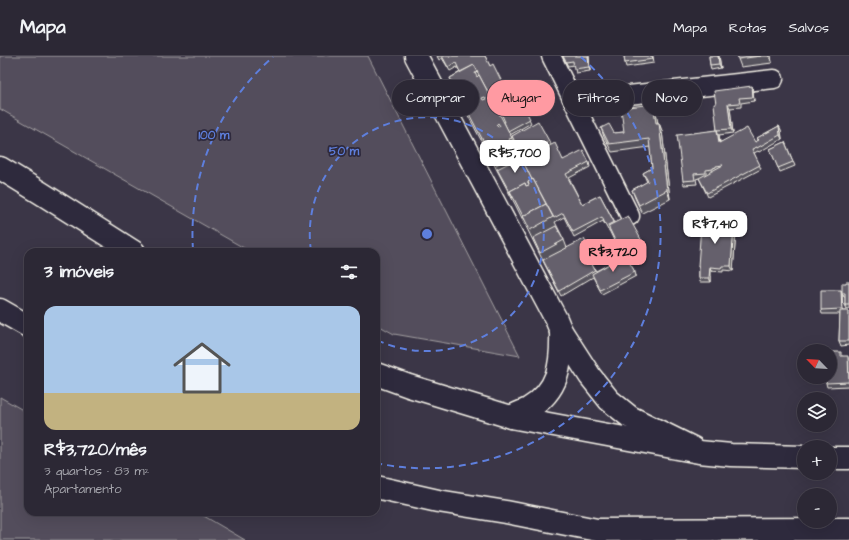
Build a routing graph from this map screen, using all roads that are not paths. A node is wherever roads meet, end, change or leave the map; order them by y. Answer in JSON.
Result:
{"nodes":[{"id":1,"x":416,"y":56,"type":"edge"},
{"id":2,"x":551,"y":56,"type":"edge"},
{"id":3,"x":774,"y":79,"type":"dead end"},
{"id":4,"x":563,"y":80,"type":"edge"},
{"id":5,"x":634,"y":94,"type":"edge"},
{"id":6,"x":581,"y":116,"type":"edge"},
{"id":7,"x":0,"y":168,"type":"edge"},
{"id":8,"x":630,"y":216,"type":"edge"},
{"id":9,"x":128,"y":248,"type":"edge"},
{"id":10,"x":0,"y":310,"type":"edge"},
{"id":11,"x":24,"y":324,"type":"edge"},
{"id":12,"x":562,"y":331,"type":"junction"},
{"id":13,"x":380,"y":375,"type":"edge"},
{"id":14,"x":511,"y":417,"type":"junction"},
{"id":15,"x":699,"y":452,"type":"junction"},
{"id":16,"x":797,"y":457,"type":"edge"},
{"id":17,"x":380,"y":488,"type":"edge"},
{"id":18,"x":846,"y":527,"type":"edge"}],
"edges":[{"from":1,"to":12,"type":"main road"},
{"from":2,"to":4,"type":"street"},
{"from":3,"to":5,"type":"street"},
{"from":6,"to":8,"type":"street"},
{"from":7,"to":9,"type":"main road"},
{"from":10,"to":11,"type":"main road"},
{"from":12,"to":14,"type":"main road"},
{"from":12,"to":15,"type":"main road"},
{"from":13,"to":14,"type":"main road"},
{"from":14,"to":15,"type":"main road"},
{"from":15,"to":16,"type":"main road"},
{"from":17,"to":18,"type":"main road"}]}
